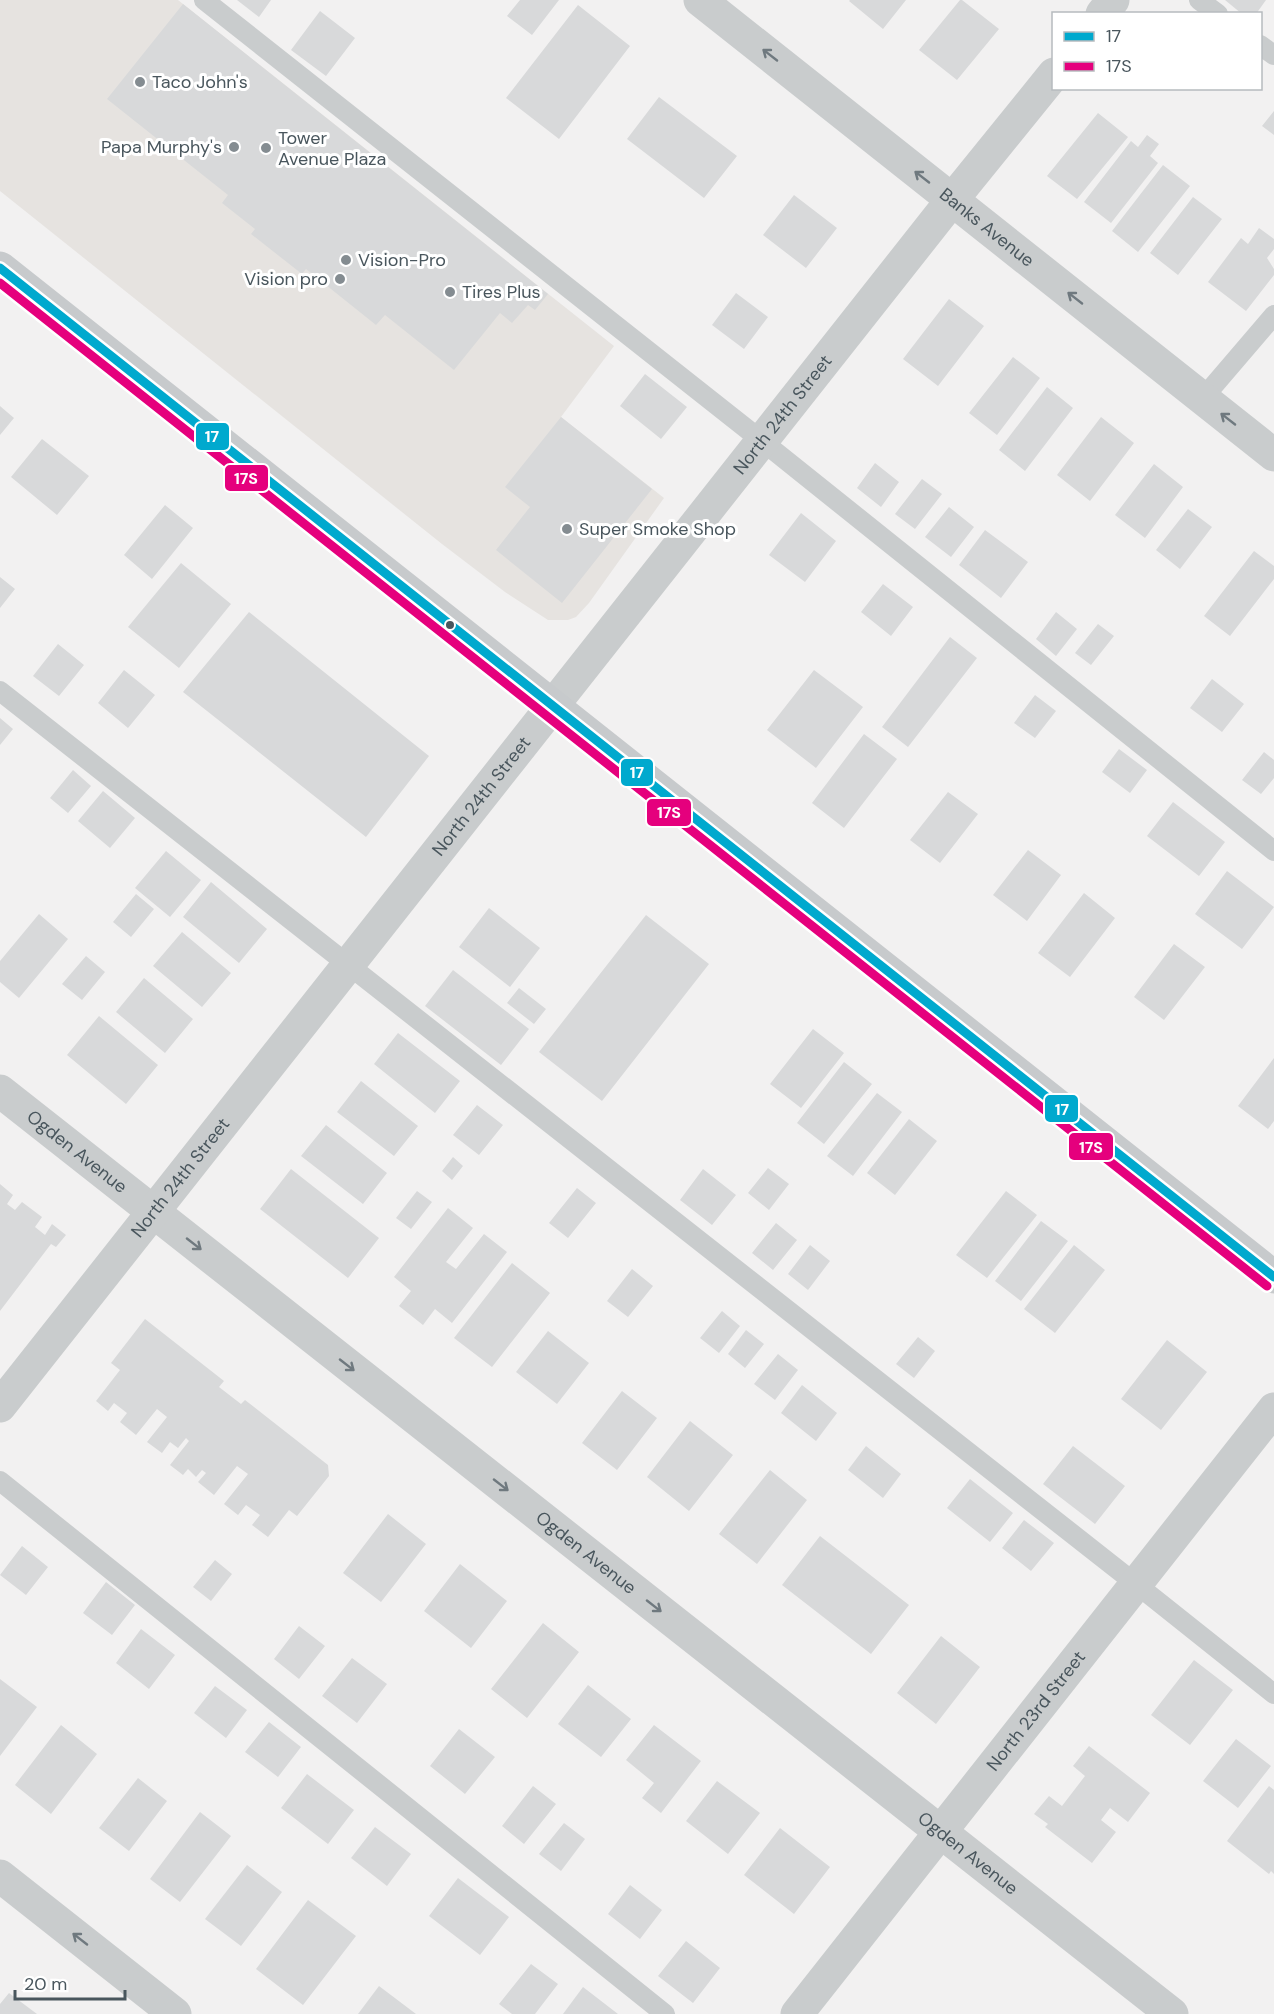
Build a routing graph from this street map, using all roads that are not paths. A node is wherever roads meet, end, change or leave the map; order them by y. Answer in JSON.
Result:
{"nodes":[{"id":1,"x":204,"y":0,"type":"edge"},
{"id":2,"x":700,"y":0,"type":"edge"},
{"id":3,"x":1113,"y":0,"type":"edge"},
{"id":4,"x":1199,"y":0,"type":"edge"},
{"id":5,"x":1104,"y":12,"type":"edge"},
{"id":6,"x":1215,"y":12,"type":"edge"},
{"id":7,"x":1052,"y":75,"type":"edge"},
{"id":8,"x":952,"y":200,"type":"junction"},
{"id":9,"x":0,"y":267,"type":"edge"},
{"id":10,"x":1274,"y":315,"type":"edge"},
{"id":11,"x":1203,"y":398,"type":"junction"},
{"id":12,"x":762,"y":441,"type":"junction"},
{"id":13,"x":1274,"y":455,"type":"edge"},
{"id":14,"x":0,"y":691,"type":"edge"},
{"id":15,"x":553,"y":706,"type":"junction"},
{"id":16,"x":1274,"y":851,"type":"edge"},
{"id":17,"x":350,"y":965,"type":"junction"},
{"id":18,"x":0,"y":1091,"type":"edge"},
{"id":19,"x":154,"y":1213,"type":"junction"},
{"id":20,"x":1274,"y":1277,"type":"edge"},
{"id":21,"x":0,"y":1406,"type":"edge"},
{"id":22,"x":1274,"y":1408,"type":"edge"},
{"id":23,"x":0,"y":1481,"type":"edge"},
{"id":24,"x":1136,"y":1584,"type":"junction"},
{"id":25,"x":1274,"y":1694,"type":"edge"},
{"id":26,"x":941,"y":1832,"type":"junction"},
{"id":27,"x":0,"y":1876,"type":"edge"},
{"id":28,"x":175,"y":2014,"type":"edge"},
{"id":29,"x":664,"y":2014,"type":"edge"},
{"id":30,"x":797,"y":2014,"type":"edge"},
{"id":31,"x":1172,"y":2014,"type":"edge"}],
"edges":[{"from":1,"to":12,"type":"lane"},
{"from":8,"to":2,"type":"street","name":"Banks Avenue","one_way":true},
{"from":3,"to":5,"type":"street"},
{"from":4,"to":6,"type":"lane"},
{"from":7,"to":8,"type":"street","name":"North 24th Street"},
{"from":11,"to":8,"type":"street","name":"Banks Avenue","one_way":true},
{"from":8,"to":12,"type":"street","name":"North 24th Street"},
{"from":9,"to":15,"type":"main road"},
{"from":10,"to":11,"type":"lane"},
{"from":13,"to":11,"type":"street","name":"Banks Avenue","one_way":true},
{"from":12,"to":15,"type":"street","name":"North 24th Street"},
{"from":12,"to":16,"type":"lane"},
{"from":14,"to":17,"type":"lane"},
{"from":15,"to":17,"type":"street","name":"North 24th Street"},
{"from":15,"to":20,"type":"main road"},
{"from":17,"to":19,"type":"street","name":"North 24th Street"},
{"from":17,"to":24,"type":"lane"},
{"from":18,"to":19,"type":"street","name":"Ogden Avenue"},
{"from":19,"to":21,"type":"street","name":"North 24th Street"},
{"from":19,"to":26,"type":"street","name":"Ogden Avenue","one_way":true},
{"from":22,"to":24,"type":"street","name":"North 23rd Street"},
{"from":23,"to":29,"type":"lane"},
{"from":24,"to":25,"type":"lane"},
{"from":24,"to":26,"type":"street","name":"North 23rd Street"},
{"from":26,"to":30,"type":"street","name":"North 23rd Street"},
{"from":26,"to":31,"type":"street","name":"Ogden Avenue"},
{"from":28,"to":27,"type":"street","one_way":true}]}
